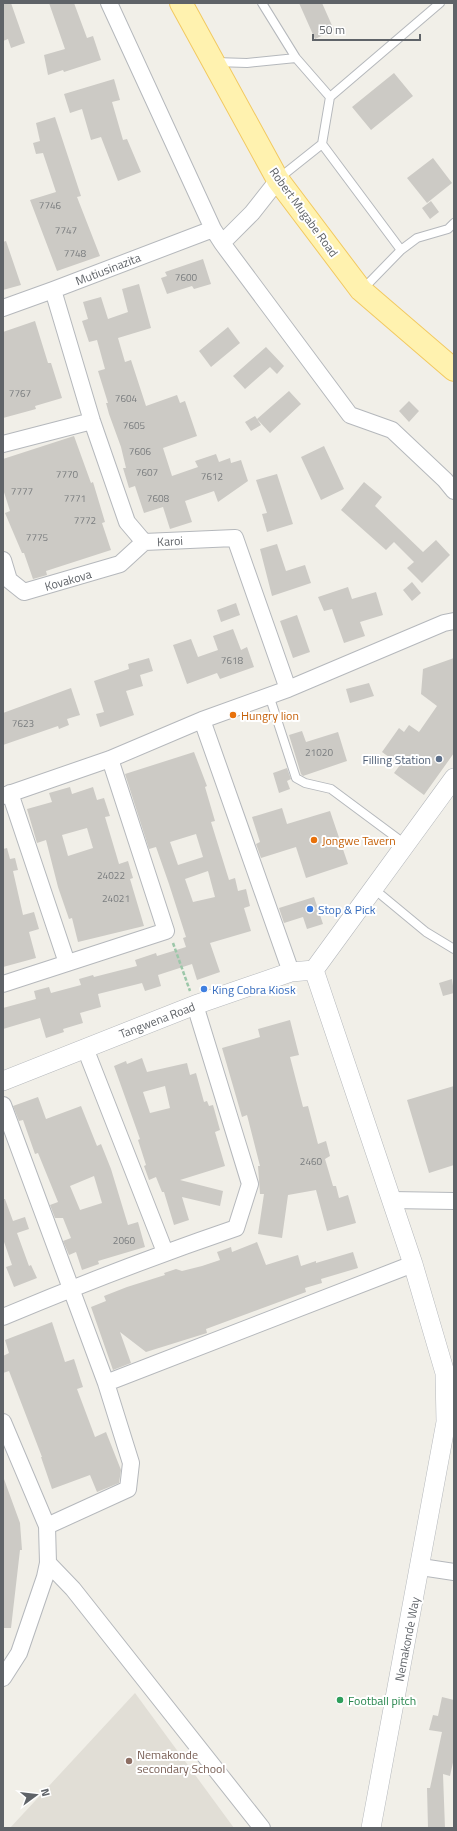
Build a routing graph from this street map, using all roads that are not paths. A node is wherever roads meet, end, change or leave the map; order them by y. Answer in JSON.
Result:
{"nodes":[{"id":1,"x":109,"y":3,"type":"edge"},
{"id":2,"x":181,"y":3,"type":"edge"},
{"id":3,"x":262,"y":3,"type":"edge"},
{"id":4,"x":440,"y":3,"type":"edge"},
{"id":5,"x":296,"y":58,"type":"junction"},
{"id":6,"x":214,"y":62,"type":"junction"},
{"id":7,"x":330,"y":97,"type":"junction"},
{"id":8,"x":322,"y":144,"type":"junction"},
{"id":9,"x":278,"y":180,"type":"junction"},
{"id":10,"x":454,"y":223,"type":"edge"},
{"id":11,"x":213,"y":229,"type":"junction"},
{"id":12,"x":222,"y":243,"type":"junction"},
{"id":13,"x":401,"y":250,"type":"junction"},
{"id":14,"x":53,"y":290,"type":"junction"},
{"id":15,"x":361,"y":290,"type":"junction"},
{"id":16,"x":3,"y":308,"type":"edge"},
{"id":17,"x":454,"y":370,"type":"edge"},
{"id":18,"x":92,"y":421,"type":"junction"},
{"id":19,"x":3,"y":444,"type":"edge"},
{"id":20,"x":454,"y":491,"type":"edge"},
{"id":21,"x":144,"y":542,"type":"junction"},
{"id":22,"x":3,"y":560,"type":"edge"},
{"id":23,"x":454,"y":621,"type":"edge"},
{"id":24,"x":288,"y":689,"type":"junction"},
{"id":25,"x":270,"y":695,"type":"junction"},
{"id":26,"x":202,"y":720,"type":"junction"},
{"id":27,"x":110,"y":759,"type":"junction"},
{"id":28,"x":454,"y":778,"type":"edge"},
{"id":29,"x":7,"y":794,"type":"edge"},
{"id":30,"x":405,"y":844,"type":"junction"},
{"id":31,"x":374,"y":889,"type":"junction"},
{"id":32,"x":454,"y":949,"type":"edge"},
{"id":33,"x":67,"y":963,"type":"junction"},
{"id":34,"x":314,"y":970,"type":"junction"},
{"id":35,"x":291,"y":972,"type":"junction"},
{"id":36,"x":3,"y":984,"type":"edge"},
{"id":37,"x":195,"y":1005,"type":"junction"},
{"id":38,"x":84,"y":1048,"type":"junction"},
{"id":39,"x":3,"y":1081,"type":"edge"},
{"id":40,"x":3,"y":1105,"type":"edge"},
{"id":41,"x":391,"y":1200,"type":"junction"},
{"id":42,"x":454,"y":1201,"type":"edge"},
{"id":43,"x":165,"y":1252,"type":"junction"},
{"id":44,"x":413,"y":1264,"type":"junction"},
{"id":45,"x":71,"y":1288,"type":"junction"},
{"id":46,"x":3,"y":1317,"type":"edge"},
{"id":47,"x":106,"y":1383,"type":"junction"},
{"id":48,"x":3,"y":1422,"type":"edge"},
{"id":49,"x":450,"y":1422,"type":"edge"},
{"id":50,"x":47,"y":1526,"type":"junction"},
{"id":51,"x":48,"y":1563,"type":"junction"},
{"id":52,"x":421,"y":1567,"type":"junction"},
{"id":53,"x":454,"y":1572,"type":"edge"},
{"id":54,"x":3,"y":1678,"type":"edge"},
{"id":55,"x":262,"y":1828,"type":"edge"},
{"id":56,"x":372,"y":1828,"type":"edge"}],
"edges":[{"from":1,"to":11,"type":"street"},
{"from":2,"to":6,"type":"main road","name":"Robert Mugabe Road"},
{"from":3,"to":5,"type":"lane"},
{"from":4,"to":7,"type":"lane"},
{"from":5,"to":6,"type":"lane"},
{"from":5,"to":7,"type":"lane"},
{"from":6,"to":9,"type":"main road","name":"Robert Mugabe Road"},
{"from":7,"to":8,"type":"lane"},
{"from":8,"to":9,"type":"lane"},
{"from":8,"to":13,"type":"lane"},
{"from":9,"to":12,"type":"street"},
{"from":9,"to":15,"type":"main road","name":"Robert Mugabe Road"},
{"from":10,"to":13,"type":"lane"},
{"from":11,"to":12,"type":"street"},
{"from":11,"to":14,"type":"street","name":"Mutiusinazita"},
{"from":12,"to":20,"type":"street"},
{"from":13,"to":15,"type":"lane"},
{"from":14,"to":16,"type":"street","name":"Mutiusinazita"},
{"from":14,"to":18,"type":"street","name":"Karoi"},
{"from":15,"to":17,"type":"main road","name":"Robert Mugabe Road"},
{"from":18,"to":19,"type":"street"},
{"from":18,"to":21,"type":"street","name":"Karoi"},
{"from":21,"to":22,"type":"street","name":"Kovakova"},
{"from":21,"to":24,"type":"street","name":"Karoi"},
{"from":23,"to":24,"type":"street"},
{"from":24,"to":25,"type":"street"},
{"from":25,"to":26,"type":"street"},
{"from":25,"to":30,"type":"lane"},
{"from":26,"to":27,"type":"street"},
{"from":26,"to":35,"type":"street"},
{"from":27,"to":29,"type":"street"},
{"from":27,"to":33,"type":"street"},
{"from":28,"to":30,"type":"street"},
{"from":29,"to":33,"type":"street"},
{"from":30,"to":31,"type":"street"},
{"from":31,"to":32,"type":"lane"},
{"from":31,"to":34,"type":"street"},
{"from":33,"to":36,"type":"street"},
{"from":34,"to":35,"type":"street","name":"Tangwena Road"},
{"from":34,"to":41,"type":"street","name":"Nemakonde Way"},
{"from":35,"to":37,"type":"street","name":"Tangwena Road"},
{"from":37,"to":38,"type":"street","name":"Tangwena Road"},
{"from":37,"to":43,"type":"street"},
{"from":38,"to":39,"type":"street","name":"Tangwena Road"},
{"from":38,"to":43,"type":"street"},
{"from":40,"to":45,"type":"street"},
{"from":41,"to":42,"type":"street"},
{"from":41,"to":44,"type":"street","name":"Nemakonde Way"},
{"from":43,"to":45,"type":"street"},
{"from":44,"to":47,"type":"street"},
{"from":44,"to":49,"type":"street","name":"Nemakonde Way"},
{"from":45,"to":46,"type":"street"},
{"from":45,"to":47,"type":"street"},
{"from":47,"to":50,"type":"street"},
{"from":48,"to":50,"type":"street"},
{"from":49,"to":52,"type":"street","name":"Nemakonde Way"},
{"from":50,"to":51,"type":"street"},
{"from":51,"to":54,"type":"street"},
{"from":51,"to":55,"type":"street"},
{"from":52,"to":53,"type":"street"},
{"from":52,"to":56,"type":"street","name":"Nemakonde Way"}]}
